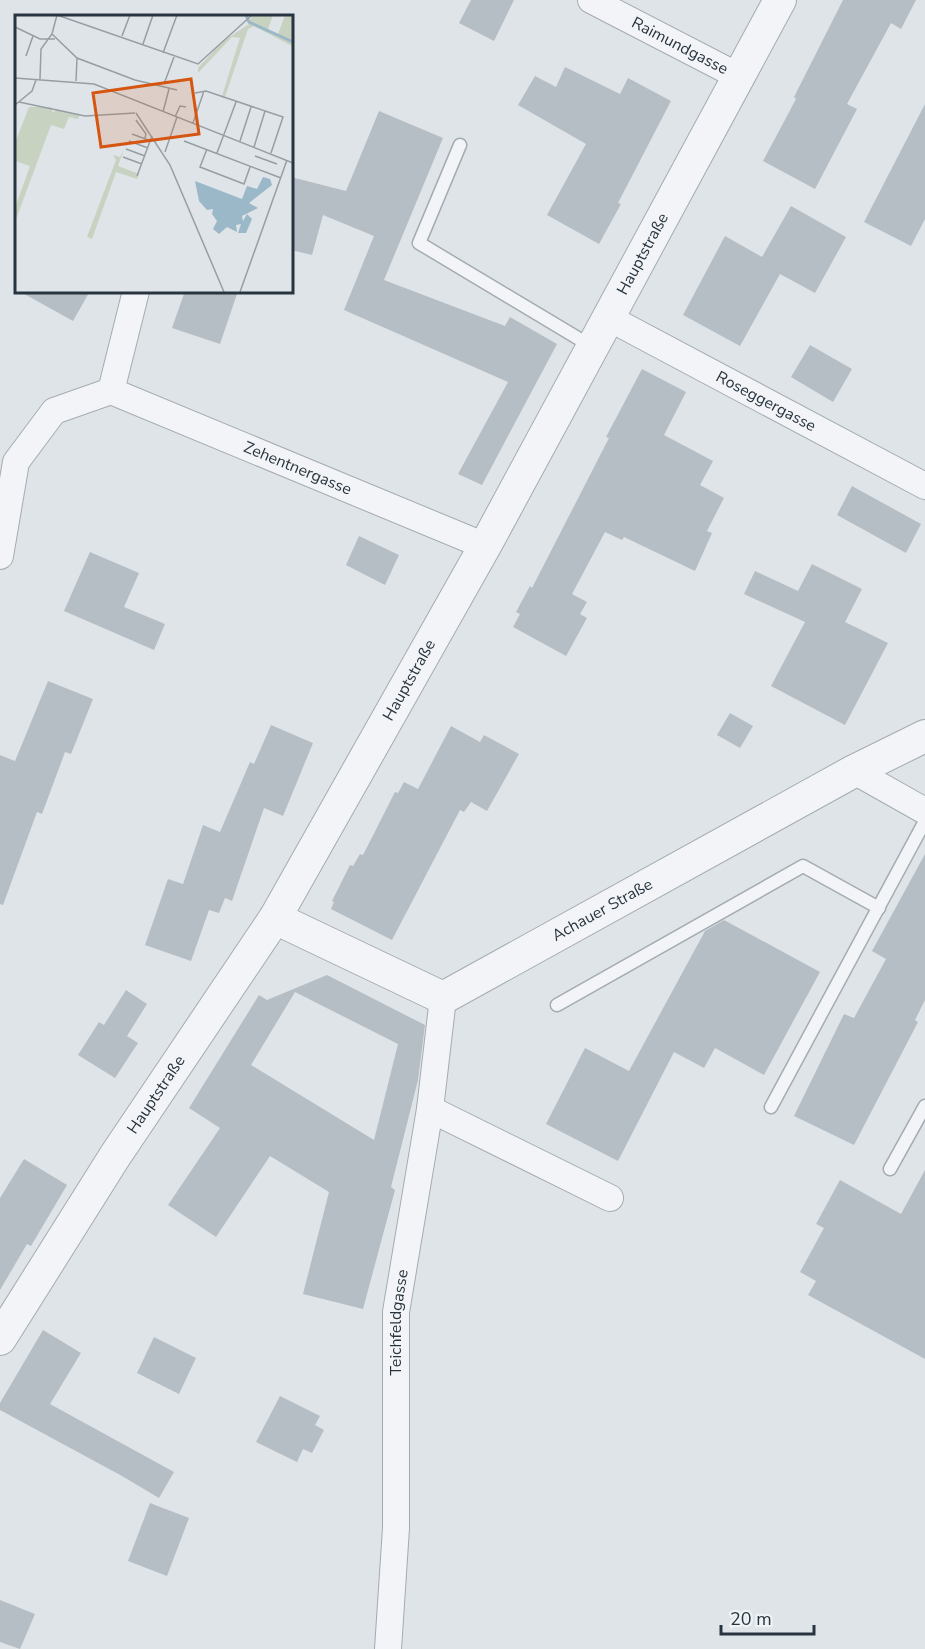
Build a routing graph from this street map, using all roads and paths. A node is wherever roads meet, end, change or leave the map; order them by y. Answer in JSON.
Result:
{"nodes":[{"id":1,"x":591,"y":0,"type":"edge"},
{"id":2,"x":780,"y":0,"type":"edge"},
{"id":3,"x":738,"y":76,"type":"junction"},
{"id":4,"x":460,"y":145,"type":"dead end"},
{"id":5,"x":136,"y":292,"type":"edge"},
{"id":6,"x":607,"y":317,"type":"junction"},
{"id":7,"x":591,"y":346,"type":"junction"},
{"id":8,"x":111,"y":391,"type":"junction"},
{"id":9,"x":8,"y":457,"type":"edge"},
{"id":10,"x":925,"y":486,"type":"edge"},
{"id":11,"x":484,"y":546,"type":"junction"},
{"id":12,"x":0,"y":556,"type":"edge"},
{"id":13,"x":925,"y":736,"type":"edge"},
{"id":14,"x":854,"y":771,"type":"junction"},
{"id":15,"x":925,"y":810,"type":"edge"},
{"id":16,"x":925,"y":821,"type":"edge"},
{"id":17,"x":879,"y":908,"type":"junction"},
{"id":18,"x":275,"y":918,"type":"junction"},
{"id":19,"x":443,"y":998,"type":"junction"},
{"id":20,"x":557,"y":1005,"type":"dead end"},
{"id":21,"x":925,"y":1106,"type":"edge"},
{"id":22,"x":771,"y":1107,"type":"dead end"},
{"id":23,"x":430,"y":1109,"type":"junction"},
{"id":24,"x":890,"y":1169,"type":"dead end"},
{"id":25,"x":610,"y":1198,"type":"dead end"},
{"id":26,"x":3,"y":1327,"type":"edge"},
{"id":27,"x":388,"y":1649,"type":"edge"}],
"edges":[{"from":1,"to":3,"type":"street","name":"Raimundgasse"},
{"from":2,"to":3,"type":"street","name":"Hauptstraße"},
{"from":3,"to":6,"type":"street","name":"Hauptstraße"},
{"from":4,"to":7,"type":"lane"},
{"from":5,"to":8,"type":"street"},
{"from":6,"to":7,"type":"street","name":"Hauptstraße"},
{"from":6,"to":10,"type":"street","name":"Roseggergasse"},
{"from":7,"to":11,"type":"street","name":"Hauptstraße"},
{"from":8,"to":9,"type":"street"},
{"from":8,"to":11,"type":"street","name":"Zehentnergasse"},
{"from":9,"to":12,"type":"street"},
{"from":11,"to":18,"type":"street","name":"Hauptstraße"},
{"from":13,"to":14,"type":"street","name":"Achauer Straße"},
{"from":14,"to":15,"type":"street"},
{"from":14,"to":19,"type":"street","name":"Achauer Straße"},
{"from":16,"to":17,"type":"lane"},
{"from":17,"to":20,"type":"lane"},
{"from":17,"to":22,"type":"lane"},
{"from":18,"to":19,"type":"street"},
{"from":18,"to":26,"type":"street","name":"Hauptstraße"},
{"from":19,"to":23,"type":"street","name":"Teichfeldgasse"},
{"from":21,"to":24,"type":"lane"},
{"from":23,"to":25,"type":"street"},
{"from":23,"to":27,"type":"street","name":"Teichfeldgasse"}]}
